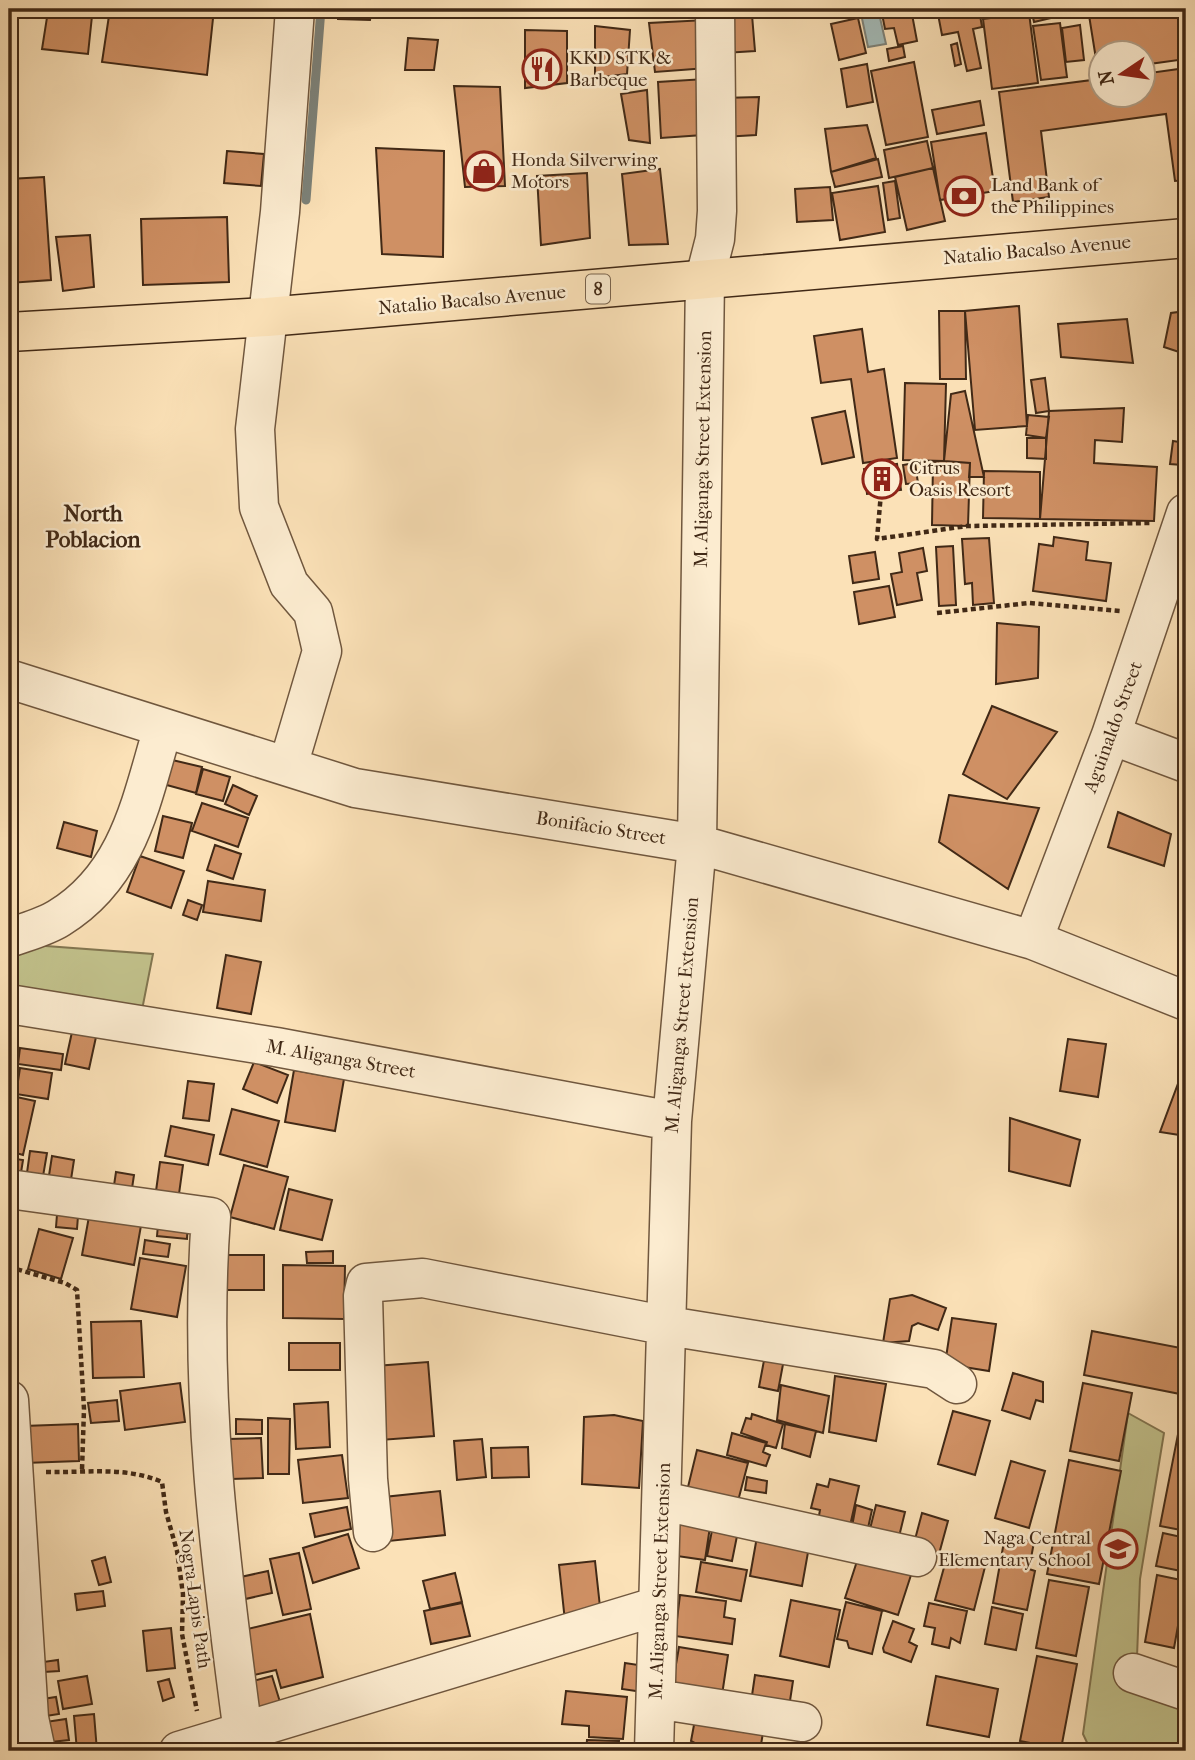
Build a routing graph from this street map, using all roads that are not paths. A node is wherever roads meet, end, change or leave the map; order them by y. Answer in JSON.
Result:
{"nodes":[{"id":1,"x":295,"y":9,"type":"edge"},
{"id":2,"x":715,"y":9,"type":"edge"},
{"id":3,"x":1186,"y":238,"type":"edge"},
{"id":4,"x":705,"y":278,"type":"junction"},
{"id":5,"x":267,"y":317,"type":"junction"},
{"id":6,"x":9,"y":332,"type":"edge"},
{"id":7,"x":1184,"y":519,"type":"edge"},
{"id":8,"x":9,"y":679,"type":"edge"},
{"id":9,"x":163,"y":728,"type":"junction"},
{"id":10,"x":1111,"y":735,"type":"junction"},
{"id":11,"x":1186,"y":763,"type":"edge"},
{"id":12,"x":288,"y":766,"type":"junction"},
{"id":13,"x":697,"y":844,"type":"junction"},
{"id":14,"x":9,"y":938,"type":"edge"},
{"id":15,"x":1033,"y":940,"type":"junction"},
{"id":16,"x":1186,"y":1001,"type":"edge"},
{"id":17,"x":9,"y":1004,"type":"edge"},
{"id":18,"x":672,"y":1121,"type":"junction"},
{"id":19,"x":9,"y":1189,"type":"edge"},
{"id":20,"x":668,"y":1326,"type":"junction"},
{"id":21,"x":957,"y":1384,"type":"dead end"},
{"id":22,"x":9,"y":1400,"type":"edge"},
{"id":23,"x":663,"y":1501,"type":"junction"},
{"id":24,"x":373,"y":1532,"type":"dead end"},
{"id":25,"x":917,"y":1557,"type":"dead end"},
{"id":26,"x":658,"y":1606,"type":"junction"},
{"id":27,"x":1133,"y":1674,"type":"dead end"},
{"id":28,"x":1186,"y":1692,"type":"edge"},
{"id":29,"x":656,"y":1699,"type":"junction"},
{"id":30,"x":803,"y":1723,"type":"dead end"},
{"id":31,"x":243,"y":1732,"type":"junction"},
{"id":32,"x":189,"y":1748,"type":"edge"},
{"id":33,"x":36,"y":1751,"type":"edge"},
{"id":34,"x":654,"y":1751,"type":"edge"}],
"edges":[{"from":1,"to":5,"type":"street"},
{"from":2,"to":4,"type":"street","name":"M. Aliganga Street Extension"},
{"from":3,"to":4,"type":"highway","name":"Natalio Bacalso Avenue","number":"8"},
{"from":4,"to":5,"type":"highway","name":"Natalio Bacalso Avenue","number":"8"},
{"from":4,"to":13,"type":"street","name":"M. Aliganga Street Extension"},
{"from":5,"to":6,"type":"highway","name":"Natalio Bacalso Avenue","number":"8"},
{"from":5,"to":12,"type":"street"},
{"from":7,"to":10,"type":"street","name":"Aguinaldo Street"},
{"from":8,"to":9,"type":"street","name":"Bonifacio Street"},
{"from":9,"to":12,"type":"street","name":"Bonifacio Street"},
{"from":9,"to":14,"type":"street"},
{"from":10,"to":11,"type":"street"},
{"from":10,"to":15,"type":"street","name":"Aguinaldo Street"},
{"from":12,"to":13,"type":"street","name":"Bonifacio Street"},
{"from":13,"to":15,"type":"street","name":"Bonifacio Street"},
{"from":13,"to":18,"type":"street","name":"M. Aliganga Street Extension"},
{"from":15,"to":16,"type":"street","name":"Bonifacio Street"},
{"from":17,"to":18,"type":"street","name":"M. Aliganga Street"},
{"from":18,"to":20,"type":"street","name":"M. Aliganga Street Extension"},
{"from":19,"to":31,"type":"street"},
{"from":20,"to":21,"type":"street"},
{"from":20,"to":23,"type":"street","name":"M. Aliganga Street Extension"},
{"from":20,"to":24,"type":"street"},
{"from":22,"to":33,"type":"street"},
{"from":23,"to":25,"type":"street"},
{"from":23,"to":26,"type":"street","name":"M. Aliganga Street Extension"},
{"from":26,"to":29,"type":"street","name":"M. Aliganga Street Extension"},
{"from":26,"to":31,"type":"street"},
{"from":27,"to":28,"type":"street"},
{"from":29,"to":30,"type":"street"},
{"from":29,"to":34,"type":"street","name":"M. Aliganga Street Extension"},
{"from":31,"to":32,"type":"street"}]}
